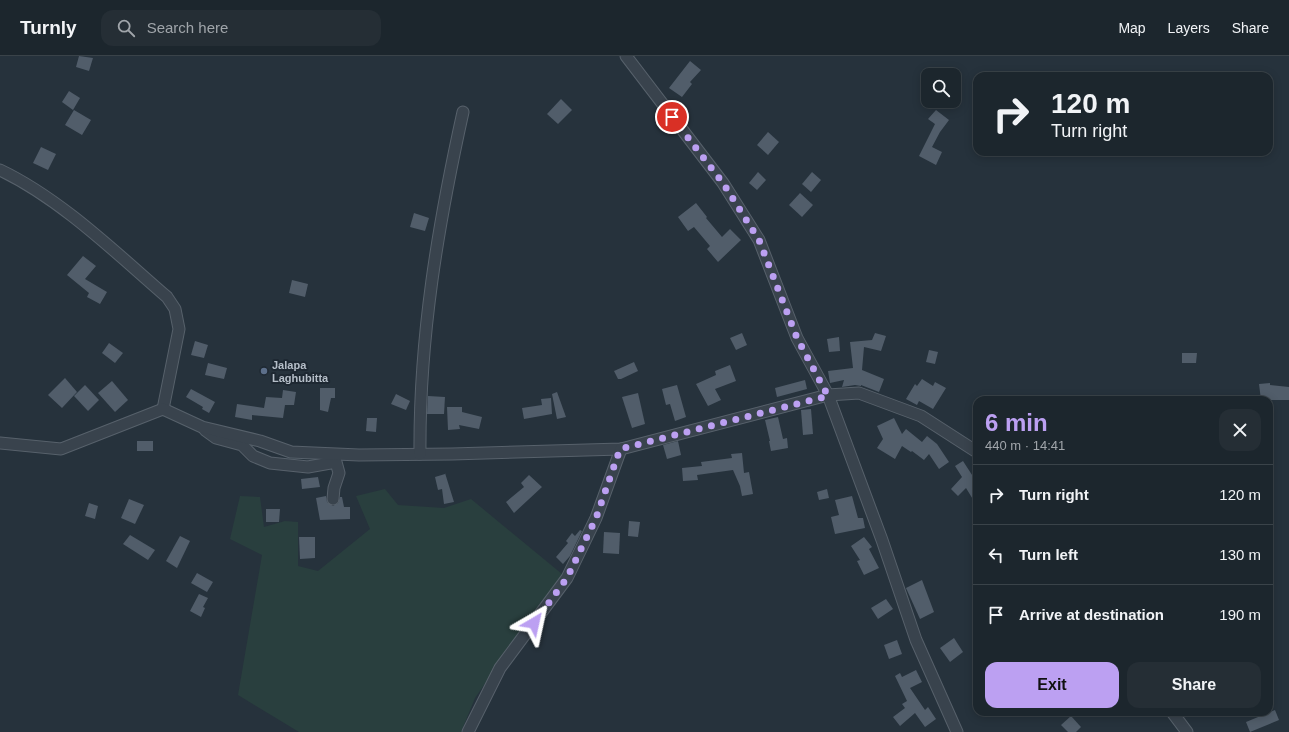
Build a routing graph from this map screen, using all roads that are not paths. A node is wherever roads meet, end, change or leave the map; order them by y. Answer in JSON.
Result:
{"nodes":[{"id":1,"x":626,"y":56,"type":"edge"},
{"id":2,"x":463,"y":112,"type":"dead end"},
{"id":3,"x":0,"y":170,"type":"edge"},
{"id":4,"x":828,"y":396,"type":"junction"},
{"id":5,"x":163,"y":409,"type":"junction"},
{"id":6,"x":202,"y":427,"type":"junction"},
{"id":7,"x":0,"y":443,"type":"edge"},
{"id":8,"x":620,"y":449,"type":"junction"},
{"id":9,"x":973,"y":449,"type":"edge"},
{"id":10,"x":420,"y":454,"type":"junction"},
{"id":11,"x":333,"y":499,"type":"dead end"},
{"id":12,"x":1175,"y":716,"type":"edge"},
{"id":13,"x":468,"y":732,"type":"edge"},
{"id":14,"x":958,"y":732,"type":"edge"},
{"id":15,"x":1187,"y":732,"type":"edge"}],
"edges":[{"from":1,"to":4,"type":"street"},
{"from":2,"to":10,"type":"street"},
{"from":3,"to":5,"type":"street"},
{"from":4,"to":8,"type":"street"},
{"from":4,"to":9,"type":"street"},
{"from":4,"to":14,"type":"street"},
{"from":5,"to":6,"type":"street"},
{"from":5,"to":7,"type":"street"},
{"from":6,"to":10,"type":"street"},
{"from":6,"to":11,"type":"street"},
{"from":8,"to":10,"type":"street"},
{"from":8,"to":13,"type":"street"},
{"from":12,"to":15,"type":"street"}]}
